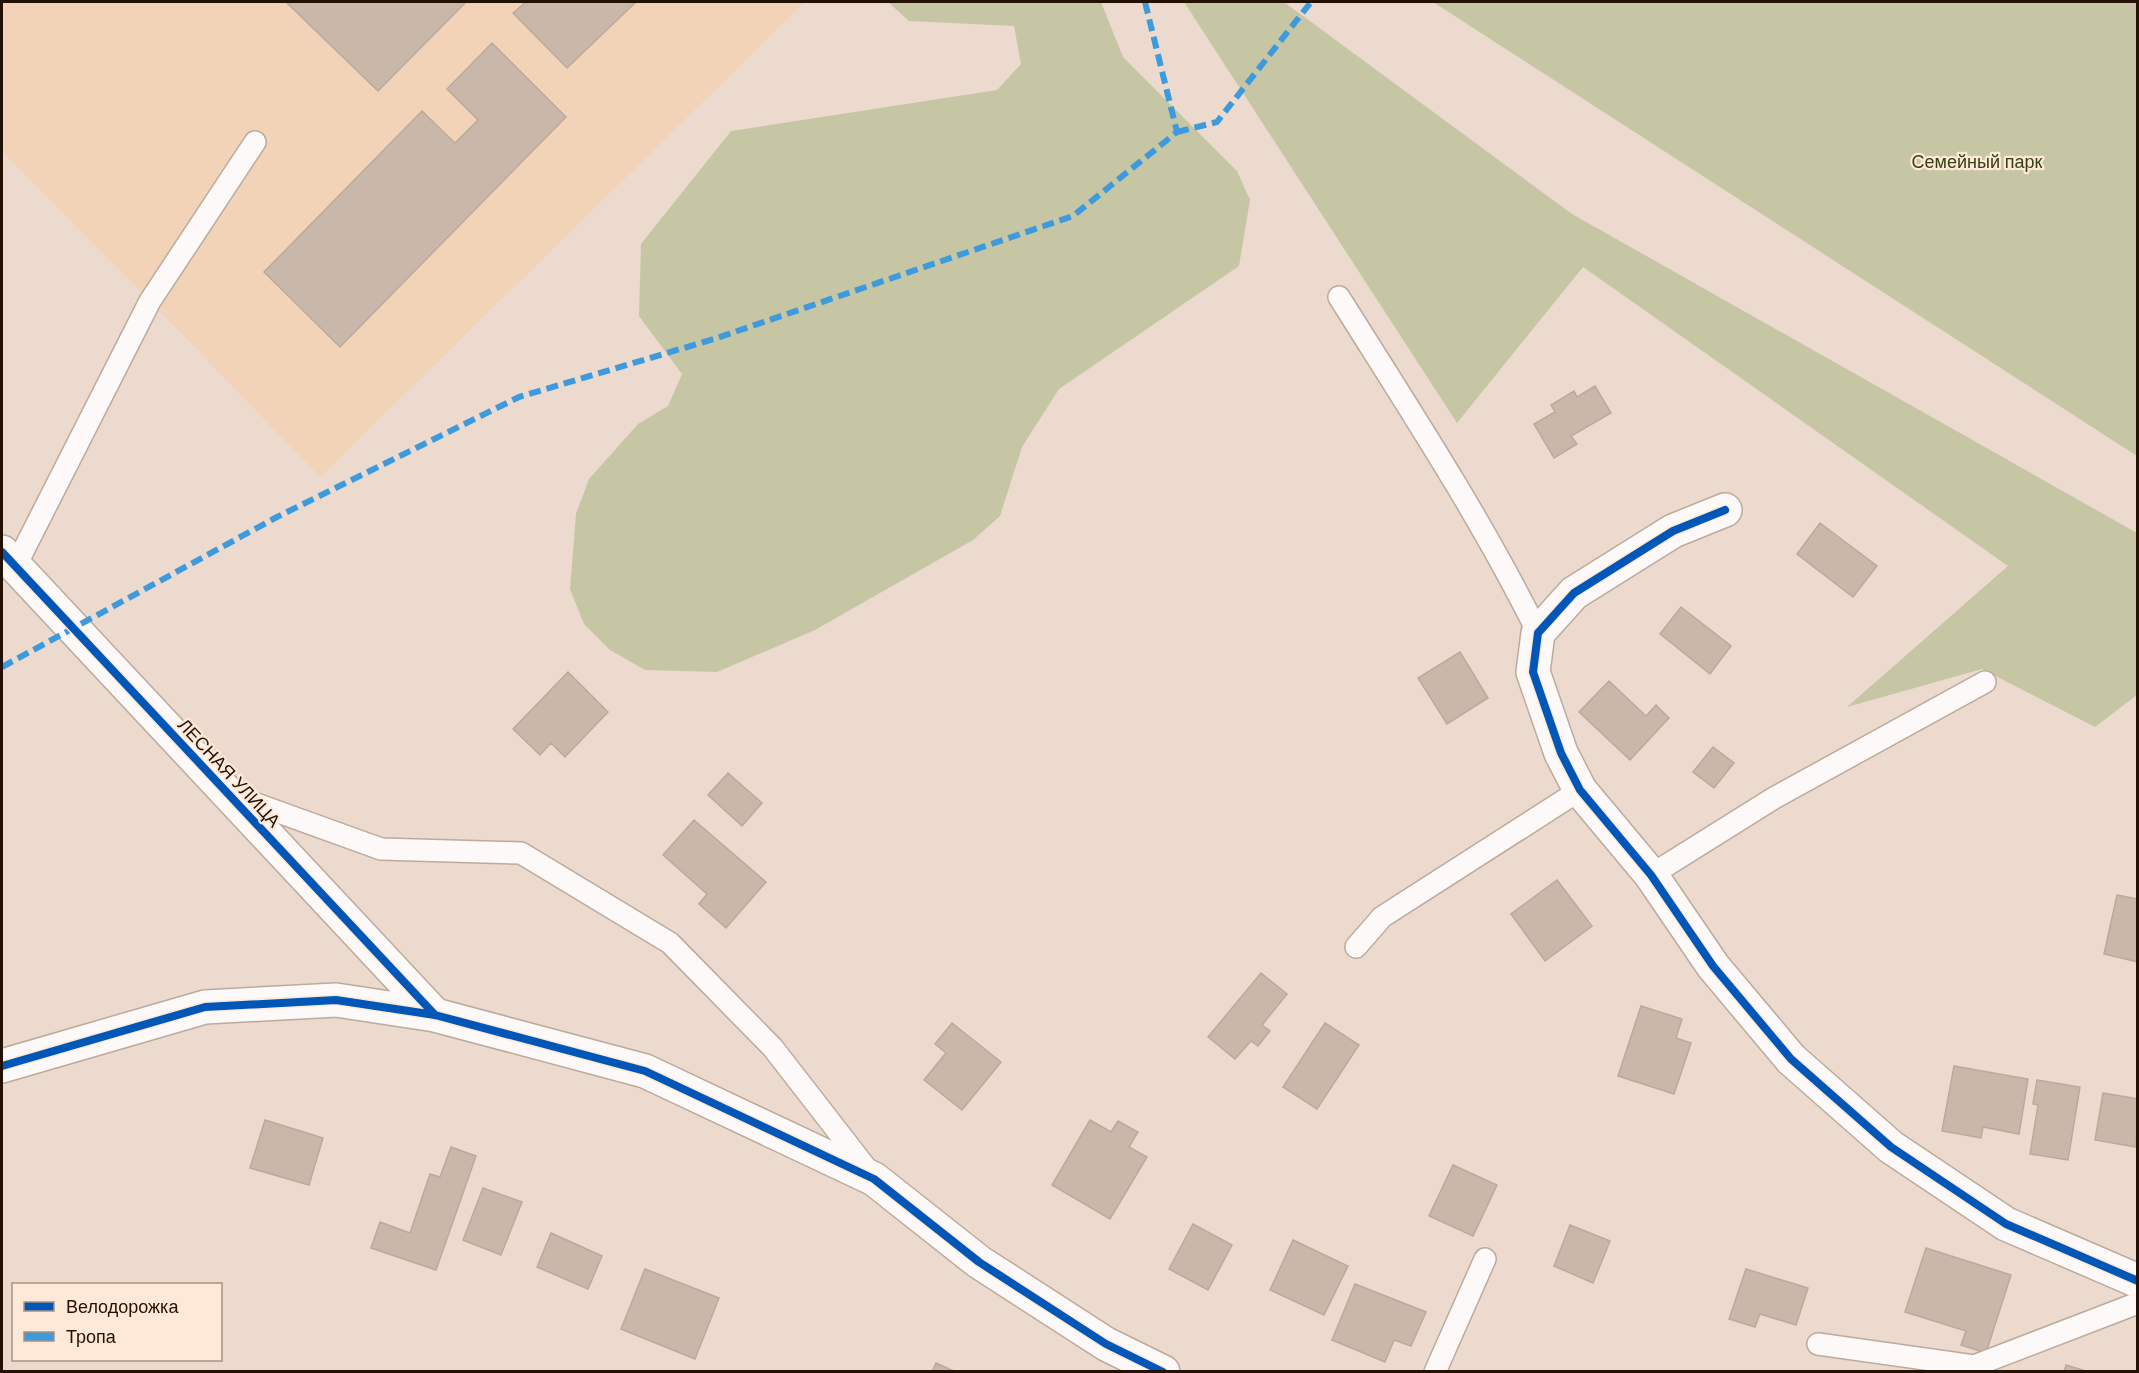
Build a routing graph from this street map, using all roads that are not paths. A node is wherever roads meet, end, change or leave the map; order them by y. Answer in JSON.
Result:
{"nodes":[{"id":1,"x":255,"y":142,"type":"dead end"},
{"id":2,"x":1339,"y":297,"type":"dead end"},
{"id":3,"x":1725,"y":510,"type":"dead end"},
{"id":4,"x":6,"y":569,"type":"edge"},
{"id":5,"x":1538,"y":633,"type":"junction"},
{"id":6,"x":1985,"y":682,"type":"dead end"},
{"id":7,"x":1580,"y":790,"type":"junction"},
{"id":8,"x":227,"y":793,"type":"junction"},
{"id":9,"x":1651,"y":875,"type":"junction"},
{"id":10,"x":1356,"y":947,"type":"dead end"},
{"id":11,"x":435,"y":1015,"type":"junction"},
{"id":12,"x":2,"y":1066,"type":"edge"},
{"id":13,"x":874,"y":1179,"type":"junction"},
{"id":14,"x":1485,"y":1259,"type":"dead end"},
{"id":15,"x":2138,"y":1281,"type":"edge"},
{"id":16,"x":2138,"y":1303,"type":"edge"},
{"id":17,"x":1818,"y":1344,"type":"dead end"},
{"id":18,"x":1163,"y":1371,"type":"edge"},
{"id":19,"x":1435,"y":1371,"type":"edge"}],
"edges":[{"from":1,"to":4,"type":"lane"},
{"from":2,"to":5,"type":"lane"},
{"from":3,"to":5,"type":"street"},
{"from":4,"to":8,"type":"street","name":"ЛЕСНАЯ УЛИЦА"},
{"from":5,"to":7,"type":"street"},
{"from":6,"to":9,"type":"lane"},
{"from":7,"to":9,"type":"street"},
{"from":7,"to":10,"type":"lane"},
{"from":8,"to":11,"type":"street","name":"ЛЕСНАЯ УЛИЦА"},
{"from":8,"to":13,"type":"lane"},
{"from":9,"to":15,"type":"street"},
{"from":11,"to":12,"type":"street"},
{"from":11,"to":13,"type":"street"},
{"from":13,"to":18,"type":"street"},
{"from":14,"to":19,"type":"lane"},
{"from":16,"to":17,"type":"lane"}]}
